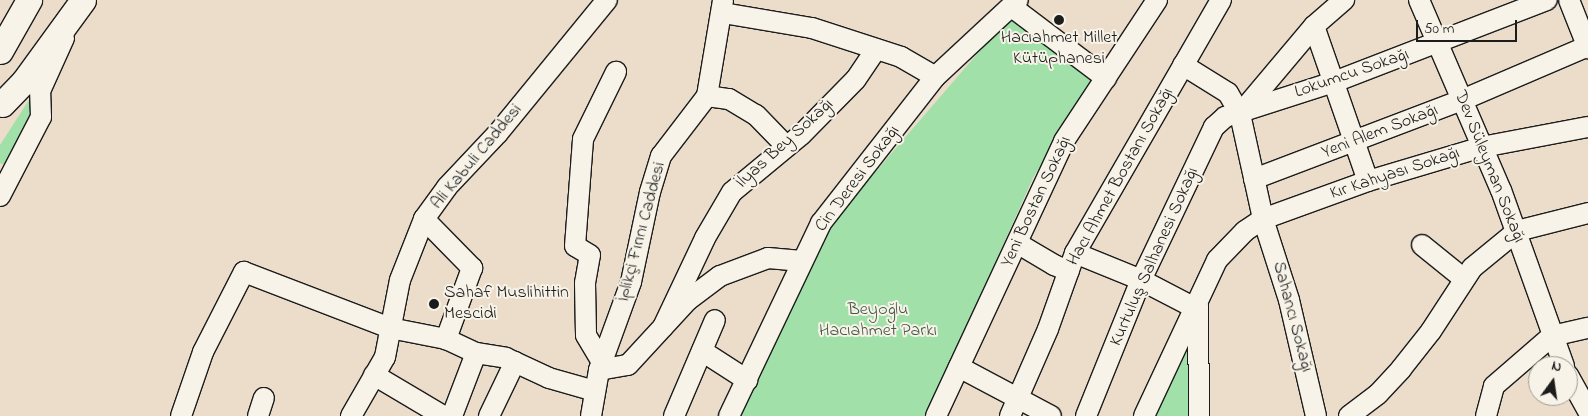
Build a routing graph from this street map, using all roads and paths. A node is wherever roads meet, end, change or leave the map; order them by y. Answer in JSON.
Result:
{"nodes":[{"id":1,"x":29,"y":0,"type":"edge"},
{"id":2,"x":607,"y":0,"type":"edge"},
{"id":3,"x":1157,"y":0,"type":"edge"},
{"id":4,"x":1221,"y":0,"type":"edge"},
{"id":5,"x":1344,"y":0,"type":"edge"},
{"id":6,"x":1419,"y":0,"type":"edge"},
{"id":7,"x":1546,"y":0,"type":"edge"},
{"id":8,"x":1569,"y":0,"type":"edge"},
{"id":9,"x":1015,"y":3,"type":"edge"},
{"id":10,"x":73,"y":5,"type":"edge"},
{"id":11,"x":723,"y":6,"type":"edge"},
{"id":12,"x":1314,"y":26,"type":"junction"},
{"id":13,"x":1438,"y":44,"type":"junction"},
{"id":14,"x":1588,"y":47,"type":"edge"},
{"id":15,"x":876,"y":49,"type":"junction"},
{"id":16,"x":0,"y":51,"type":"edge"},
{"id":17,"x":1183,"y":65,"type":"junction"},
{"id":18,"x":616,"y":72,"type":"dead end"},
{"id":19,"x":934,"y":77,"type":"junction"},
{"id":20,"x":1106,"y":78,"type":"junction"},
{"id":21,"x":1334,"y":82,"type":"junction"},
{"id":22,"x":707,"y":96,"type":"junction"},
{"id":23,"x":1462,"y":100,"type":"junction"},
{"id":24,"x":1,"y":105,"type":"edge"},
{"id":25,"x":1240,"y":114,"type":"junction"},
{"id":26,"x":1588,"y":127,"type":"edge"},
{"id":27,"x":1355,"y":142,"type":"junction"},
{"id":28,"x":786,"y":146,"type":"junction"},
{"id":29,"x":1482,"y":147,"type":"junction"},
{"id":30,"x":1254,"y":179,"type":"junction"},
{"id":31,"x":1368,"y":181,"type":"junction"},
{"id":32,"x":1,"y":188,"type":"edge"},
{"id":33,"x":1588,"y":213,"type":"edge"},
{"id":34,"x":1263,"y":219,"type":"junction"},
{"id":35,"x":424,"y":220,"type":"junction"},
{"id":36,"x":1517,"y":232,"type":"junction"},
{"id":37,"x":1017,"y":243,"type":"junction"},
{"id":38,"x":1422,"y":245,"type":"dead end"},
{"id":39,"x":802,"y":260,"type":"junction"},
{"id":40,"x":1072,"y":262,"type":"junction"},
{"id":41,"x":1464,"y":279,"type":"junction"},
{"id":42,"x":1141,"y":280,"type":"junction"},
{"id":43,"x":1196,"y":304,"type":"junction"},
{"id":44,"x":715,"y":320,"type":"dead end"},
{"id":45,"x":663,"y":327,"type":"junction"},
{"id":46,"x":390,"y":328,"type":"junction"},
{"id":47,"x":1588,"y":328,"type":"edge"},
{"id":48,"x":1552,"y":336,"type":"junction"},
{"id":49,"x":446,"y":339,"type":"junction"},
{"id":50,"x":702,"y":351,"type":"junction"},
{"id":51,"x":476,"y":353,"type":"junction"},
{"id":52,"x":1560,"y":356,"type":"edge"},
{"id":53,"x":515,"y":362,"type":"junction"},
{"id":54,"x":600,"y":366,"type":"junction"},
{"id":55,"x":959,"y":368,"type":"junction"},
{"id":56,"x":374,"y":375,"type":"junction"},
{"id":57,"x":746,"y":380,"type":"junction"},
{"id":58,"x":595,"y":391,"type":"junction"},
{"id":59,"x":1578,"y":393,"type":"edge"},
{"id":60,"x":1014,"y":407,"type":"edge"},
{"id":61,"x":1588,"y":411,"type":"edge"},
{"id":62,"x":181,"y":416,"type":"edge"},
{"id":63,"x":351,"y":416,"type":"edge"},
{"id":64,"x":443,"y":416,"type":"edge"},
{"id":65,"x":452,"y":416,"type":"edge"},
{"id":66,"x":489,"y":416,"type":"edge"},
{"id":67,"x":590,"y":416,"type":"edge"},
{"id":68,"x":674,"y":416,"type":"edge"},
{"id":69,"x":729,"y":416,"type":"edge"},
{"id":70,"x":936,"y":416,"type":"edge"},
{"id":71,"x":1050,"y":416,"type":"edge"},
{"id":72,"x":1086,"y":416,"type":"edge"},
{"id":73,"x":1144,"y":416,"type":"edge"},
{"id":74,"x":1199,"y":416,"type":"edge"},
{"id":75,"x":1316,"y":416,"type":"edge"},
{"id":76,"x":1349,"y":416,"type":"edge"},
{"id":77,"x":1486,"y":416,"type":"edge"}],
"edges":[{"from":1,"to":16,"type":"main road"},
{"from":2,"to":35,"type":"street","name":"Ali Kabuli Caddesi"},
{"from":3,"to":20,"type":"street","name":"Yeni Bostan Sokağı"},
{"from":4,"to":17,"type":"street","name":"Hacı Ahmet Bostanı Sokağı"},
{"from":5,"to":12,"type":"street"},
{"from":6,"to":13,"type":"street","name":"Dev Süleyman Sokağı"},
{"from":7,"to":13,"type":"street","name":"Lokumcu Sokağı"},
{"from":8,"to":14,"type":"street"},
{"from":9,"to":19,"type":"street","name":"Cin Deresi Sokağı"},
{"from":9,"to":20,"type":"street"},
{"from":10,"to":24,"type":"main road"},
{"from":10,"to":32,"type":"street"},
{"from":11,"to":15,"type":"street"},
{"from":11,"to":22,"type":"street","name":"İplikçi Fırını Caddesi"},
{"from":12,"to":21,"type":"street"},
{"from":12,"to":25,"type":"street"},
{"from":13,"to":21,"type":"street","name":"Lokumcu Sokağı"},
{"from":13,"to":23,"type":"street","name":"Dev Süleyman Sokağı"},
{"from":14,"to":23,"type":"street","name":"Yeni Alem Sokağı"},
{"from":15,"to":19,"type":"street"},
{"from":15,"to":28,"type":"street","name":"İlyas Bey Sokağı"},
{"from":17,"to":25,"type":"street","name":"Sahancı Sokağı"},
{"from":17,"to":40,"type":"street","name":"Hacı Ahmet Bostanı Sokağı"},
{"from":18,"to":54,"type":"street"},
{"from":19,"to":39,"type":"street","name":"Cin Deresi Sokağı"},
{"from":20,"to":37,"type":"street","name":"Yeni Bostan Sokağı"},
{"from":21,"to":25,"type":"street","name":"Lokumcu Sokağı"},
{"from":21,"to":27,"type":"street"},
{"from":22,"to":28,"type":"street"},
{"from":22,"to":54,"type":"street","name":"İplikçi Fırını Caddesi"},
{"from":23,"to":27,"type":"street","name":"Yeni Alem Sokağı"},
{"from":23,"to":29,"type":"street","name":"Dev Süleyman Sokağı"},
{"from":25,"to":30,"type":"street","name":"Sahancı Sokağı"},
{"from":25,"to":42,"type":"street","name":"Kurtuluş Salhanesi Sokağı"},
{"from":26,"to":29,"type":"street","name":"Kır Kahyası Sokağı"},
{"from":27,"to":30,"type":"street","name":"Yeni Alem Sokağı"},
{"from":27,"to":31,"type":"street"},
{"from":28,"to":45,"type":"street","name":"İlyas Bey Sokağı"},
{"from":29,"to":31,"type":"street","name":"Kır Kahyası Sokağı"},
{"from":29,"to":36,"type":"street","name":"Dev Süleyman Sokağı"},
{"from":30,"to":34,"type":"street","name":"Sahancı Sokağı"},
{"from":31,"to":34,"type":"street","name":"Kır Kahyası Sokağı"},
{"from":33,"to":36,"type":"street"},
{"from":34,"to":43,"type":"street","name":"Kır Kahyası Sokağı"},
{"from":34,"to":75,"type":"street","name":"Sahancı Sokağı"},
{"from":35,"to":46,"type":"street","name":"Ali Kabuli Caddesi"},
{"from":35,"to":49,"type":"street"},
{"from":36,"to":41,"type":"street"},
{"from":36,"to":48,"type":"street","name":"Dev Süleyman Sokağı"},
{"from":37,"to":40,"type":"street"},
{"from":37,"to":55,"type":"street","name":"Yeni Bostan Sokağı"},
{"from":38,"to":41,"type":"street"},
{"from":39,"to":45,"type":"street"},
{"from":39,"to":57,"type":"street","name":"Cin Deresi Sokağı"},
{"from":40,"to":42,"type":"street"},
{"from":40,"to":60,"type":"street","name":"Hacı Ahmet Bostanı Sokağı"},
{"from":41,"to":76,"type":"street"},
{"from":42,"to":43,"type":"street"},
{"from":42,"to":72,"type":"street","name":"Kurtuluş Salhanesi Sokağı"},
{"from":43,"to":73,"type":"street","name":"Kır Kahyası Sokağı"},
{"from":43,"to":74,"type":"street"},
{"from":44,"to":50,"type":"street"},
{"from":45,"to":54,"type":"street"},
{"from":46,"to":49,"type":"street"},
{"from":46,"to":56,"type":"street","name":"Ali Kabuli Caddesi"},
{"from":46,"to":62,"type":"street"},
{"from":47,"to":48,"type":"street"},
{"from":48,"to":52,"type":"street","name":"Dev Süleyman Sokağı"},
{"from":48,"to":77,"type":"street"},
{"from":49,"to":51,"type":"street"},
{"from":50,"to":57,"type":"street"},
{"from":50,"to":68,"type":"street"},
{"from":51,"to":53,"type":"street"},
{"from":51,"to":65,"type":"street"},
{"from":53,"to":58,"type":"street"},
{"from":53,"to":66,"type":"street"},
{"from":54,"to":58,"type":"street","name":"İplikçi Fırını Caddesi"},
{"from":55,"to":60,"type":"street"},
{"from":55,"to":70,"type":"street","name":"Yeni Bostan Sokağı"},
{"from":56,"to":63,"type":"street","name":"Ali Kabuli Caddesi"},
{"from":56,"to":64,"type":"street"},
{"from":57,"to":69,"type":"street","name":"Cin Deresi Sokağı"},
{"from":58,"to":67,"type":"street","name":"İplikçi Fırını Caddesi"},
{"from":59,"to":61,"type":"street"},
{"from":60,"to":71,"type":"street"}]}
